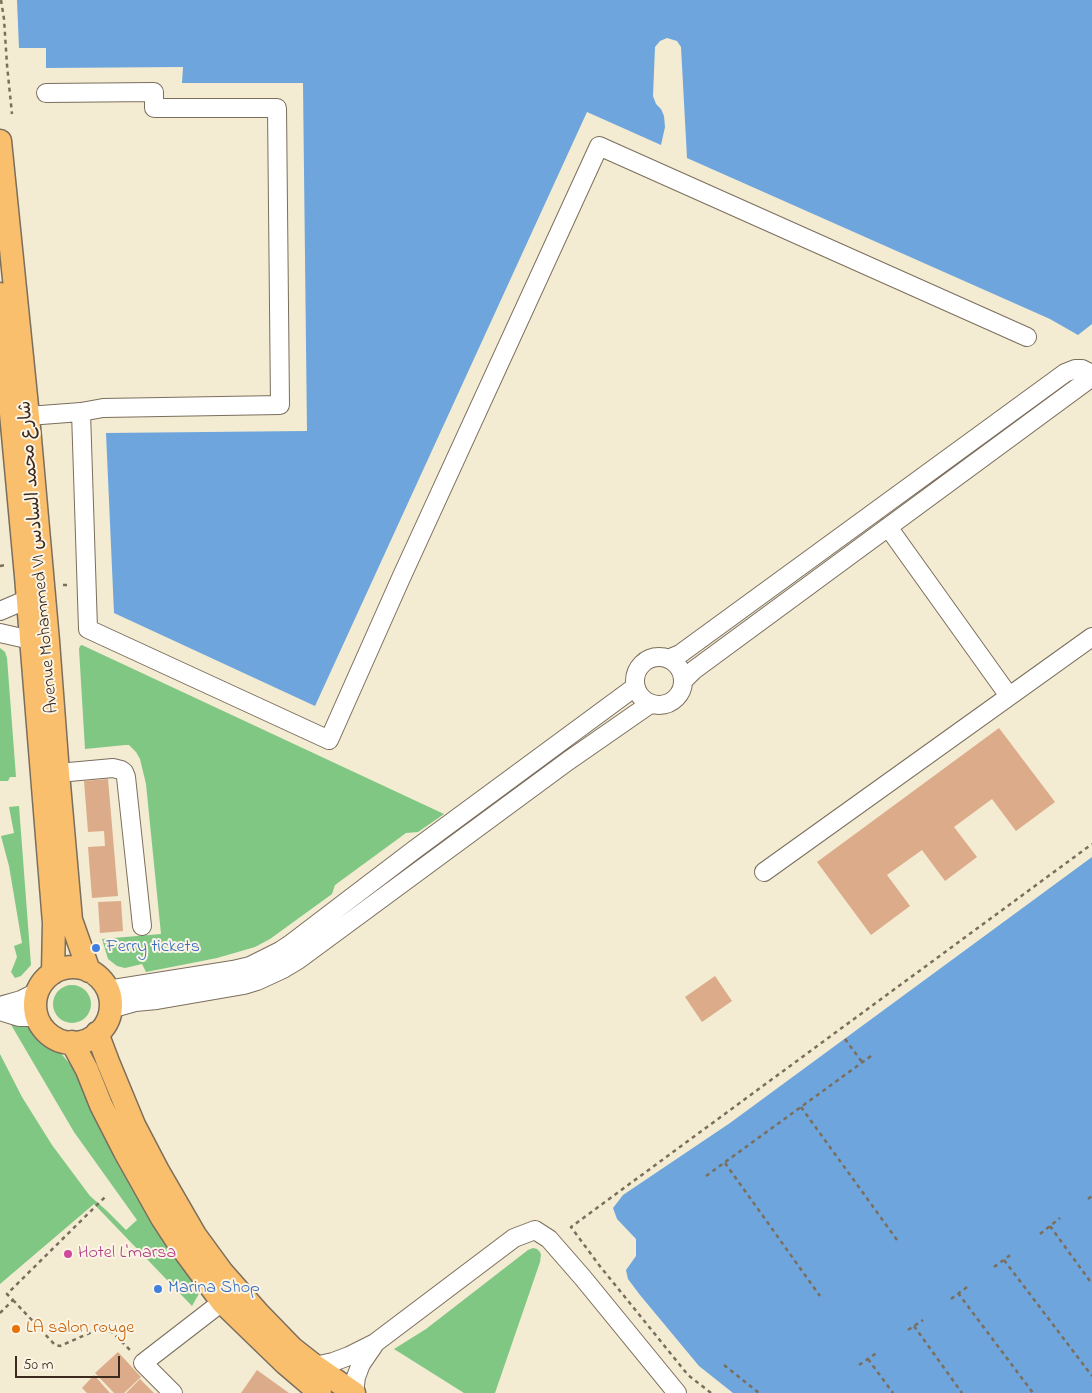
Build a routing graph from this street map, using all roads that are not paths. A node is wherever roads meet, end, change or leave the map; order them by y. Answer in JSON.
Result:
{"nodes":[{"id":1,"x":46,"y":93,"type":"dead end"},
{"id":2,"x":0,"y":141,"type":"edge"},
{"id":3,"x":0,"y":294,"type":"edge"},
{"id":4,"x":1026,"y":337,"type":"dead end"},
{"id":5,"x":1092,"y":376,"type":"edge"},
{"id":6,"x":81,"y":412,"type":"junction"},
{"id":7,"x":28,"y":416,"type":"junction"},
{"id":8,"x":888,"y":527,"type":"junction"},
{"id":9,"x":28,"y":598,"type":"junction"},
{"id":10,"x":0,"y":610,"type":"edge"},
{"id":11,"x":0,"y":633,"type":"edge"},
{"id":12,"x":1092,"y":637,"type":"edge"},
{"id":13,"x":31,"y":640,"type":"junction"},
{"id":14,"x":668,"y":659,"type":"junction"},
{"id":15,"x":683,"y":680,"type":"junction"},
{"id":16,"x":635,"y":688,"type":"junction"},
{"id":17,"x":1009,"y":696,"type":"junction"},
{"id":18,"x":650,"y":704,"type":"junction"},
{"id":19,"x":58,"y":773,"type":"junction"},
{"id":20,"x":764,"y":872,"type":"dead end"},
{"id":21,"x":142,"y":926,"type":"dead end"},
{"id":22,"x":89,"y":971,"type":"junction"},
{"id":23,"x":53,"y":973,"type":"junction"},
{"id":24,"x":37,"y":992,"type":"junction"},
{"id":25,"x":109,"y":999,"type":"junction"},
{"id":26,"x":0,"y":1006,"type":"edge"},
{"id":27,"x":0,"y":1011,"type":"edge"},
{"id":28,"x":37,"y":1017,"type":"junction"},
{"id":29,"x":98,"y":1033,"type":"junction"},
{"id":30,"x":72,"y":1042,"type":"junction"},
{"id":31,"x":222,"y":1302,"type":"junction"},
{"id":32,"x":376,"y":1343,"type":"junction"},
{"id":33,"x":314,"y":1366,"type":"junction"},
{"id":34,"x":173,"y":1393,"type":"edge"},
{"id":35,"x":320,"y":1393,"type":"edge"},
{"id":36,"x":354,"y":1393,"type":"edge"},
{"id":37,"x":677,"y":1393,"type":"edge"}],
"edges":[{"from":1,"to":6,"type":"street"},
{"from":2,"to":7,"type":"main road","name":"Avenue Mohammed VI شارع محمد السادس"},
{"from":3,"to":9,"type":"main road","name":"Avenue Mohammed VI شارع محمد السادس"},
{"from":4,"to":6,"type":"street"},
{"from":5,"to":8,"type":"street"},
{"from":5,"to":14,"type":"street"},
{"from":6,"to":7,"type":"street"},
{"from":7,"to":19,"type":"main road","name":"Avenue Mohammed VI شارع محمد السادس"},
{"from":8,"to":15,"type":"street"},
{"from":8,"to":17,"type":"street"},
{"from":9,"to":10,"type":"street"},
{"from":9,"to":13,"type":"main road","name":"Avenue Mohammed VI شارع محمد السادس"},
{"from":11,"to":13,"type":"street"},
{"from":12,"to":17,"type":"street"},
{"from":13,"to":23,"type":"main road","name":"Avenue Mohammed VI شارع محمد السادس"},
{"from":14,"to":15,"type":"street"},
{"from":14,"to":16,"type":"street"},
{"from":15,"to":18,"type":"street"},
{"from":16,"to":18,"type":"street"},
{"from":16,"to":25,"type":"street"},
{"from":17,"to":20,"type":"street"},
{"from":18,"to":25,"type":"street"},
{"from":19,"to":21,"type":"street"},
{"from":19,"to":22,"type":"main road","name":"Avenue Mohammed VI شارع محمد السادس"},
{"from":22,"to":23,"type":"main road"},
{"from":22,"to":25,"type":"main road"},
{"from":23,"to":24,"type":"main road"},
{"from":24,"to":26,"type":"street"},
{"from":24,"to":28,"type":"main road"},
{"from":25,"to":29,"type":"main road"},
{"from":27,"to":28,"type":"street"},
{"from":28,"to":30,"type":"main road"},
{"from":29,"to":30,"type":"main road"},
{"from":29,"to":33,"type":"main road"},
{"from":30,"to":31,"type":"main road"},
{"from":31,"to":34,"type":"street"},
{"from":31,"to":35,"type":"main road"},
{"from":32,"to":33,"type":"street"},
{"from":32,"to":36,"type":"street"},
{"from":32,"to":37,"type":"street"},
{"from":33,"to":36,"type":"main road"}]}
